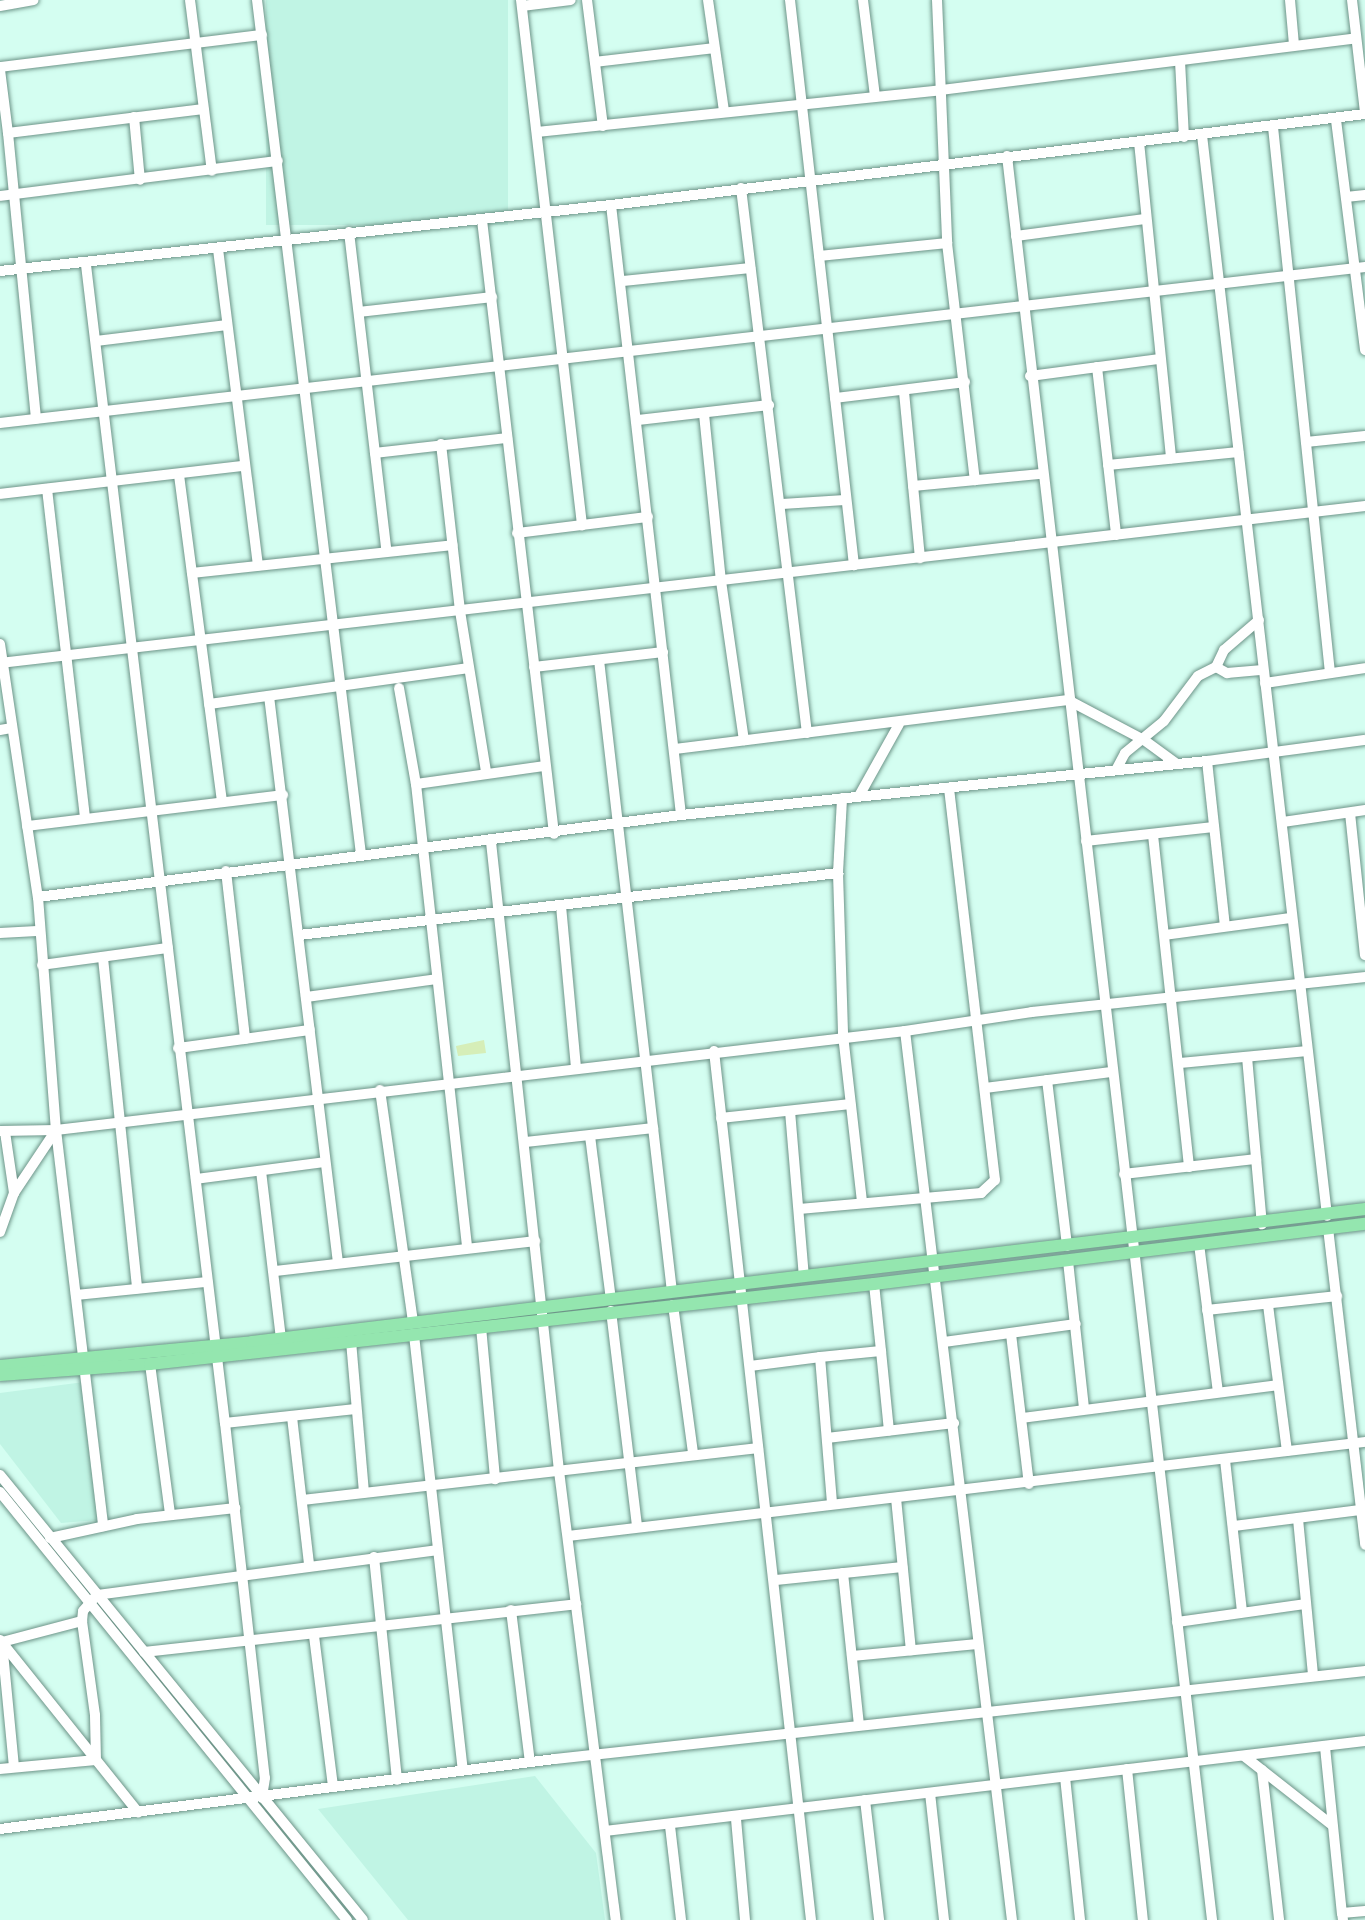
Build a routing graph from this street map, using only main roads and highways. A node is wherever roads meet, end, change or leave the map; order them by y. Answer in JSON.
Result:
{"nodes":[{"id":1,"x":1365,"y":1209,"type":"edge"},
{"id":2,"x":1327,"y":1222,"type":"junction"},
{"id":3,"x":1365,"y":1224,"type":"edge"},
{"id":4,"x":672,"y":1299,"type":"junction"},
{"id":5,"x":543,"y":1312,"type":"junction"},
{"id":6,"x":215,"y":1351,"type":"junction"},
{"id":7,"x":83,"y":1363,"type":"junction"},
{"id":8,"x":0,"y":1366,"type":"edge"},
{"id":9,"x":0,"y":1376,"type":"edge"}],
"edges":[{"from":1,"to":2,"type":"main road"},
{"from":2,"to":3,"type":"main road"},
{"from":2,"to":4,"type":"main road"},
{"from":2,"to":4,"type":"main road"},
{"from":4,"to":5,"type":"main road"},
{"from":5,"to":6,"type":"main road"},
{"from":5,"to":6,"type":"main road"},
{"from":6,"to":7,"type":"main road"},
{"from":6,"to":7,"type":"main road"},
{"from":7,"to":8,"type":"main road"},
{"from":7,"to":9,"type":"main road"}]}
